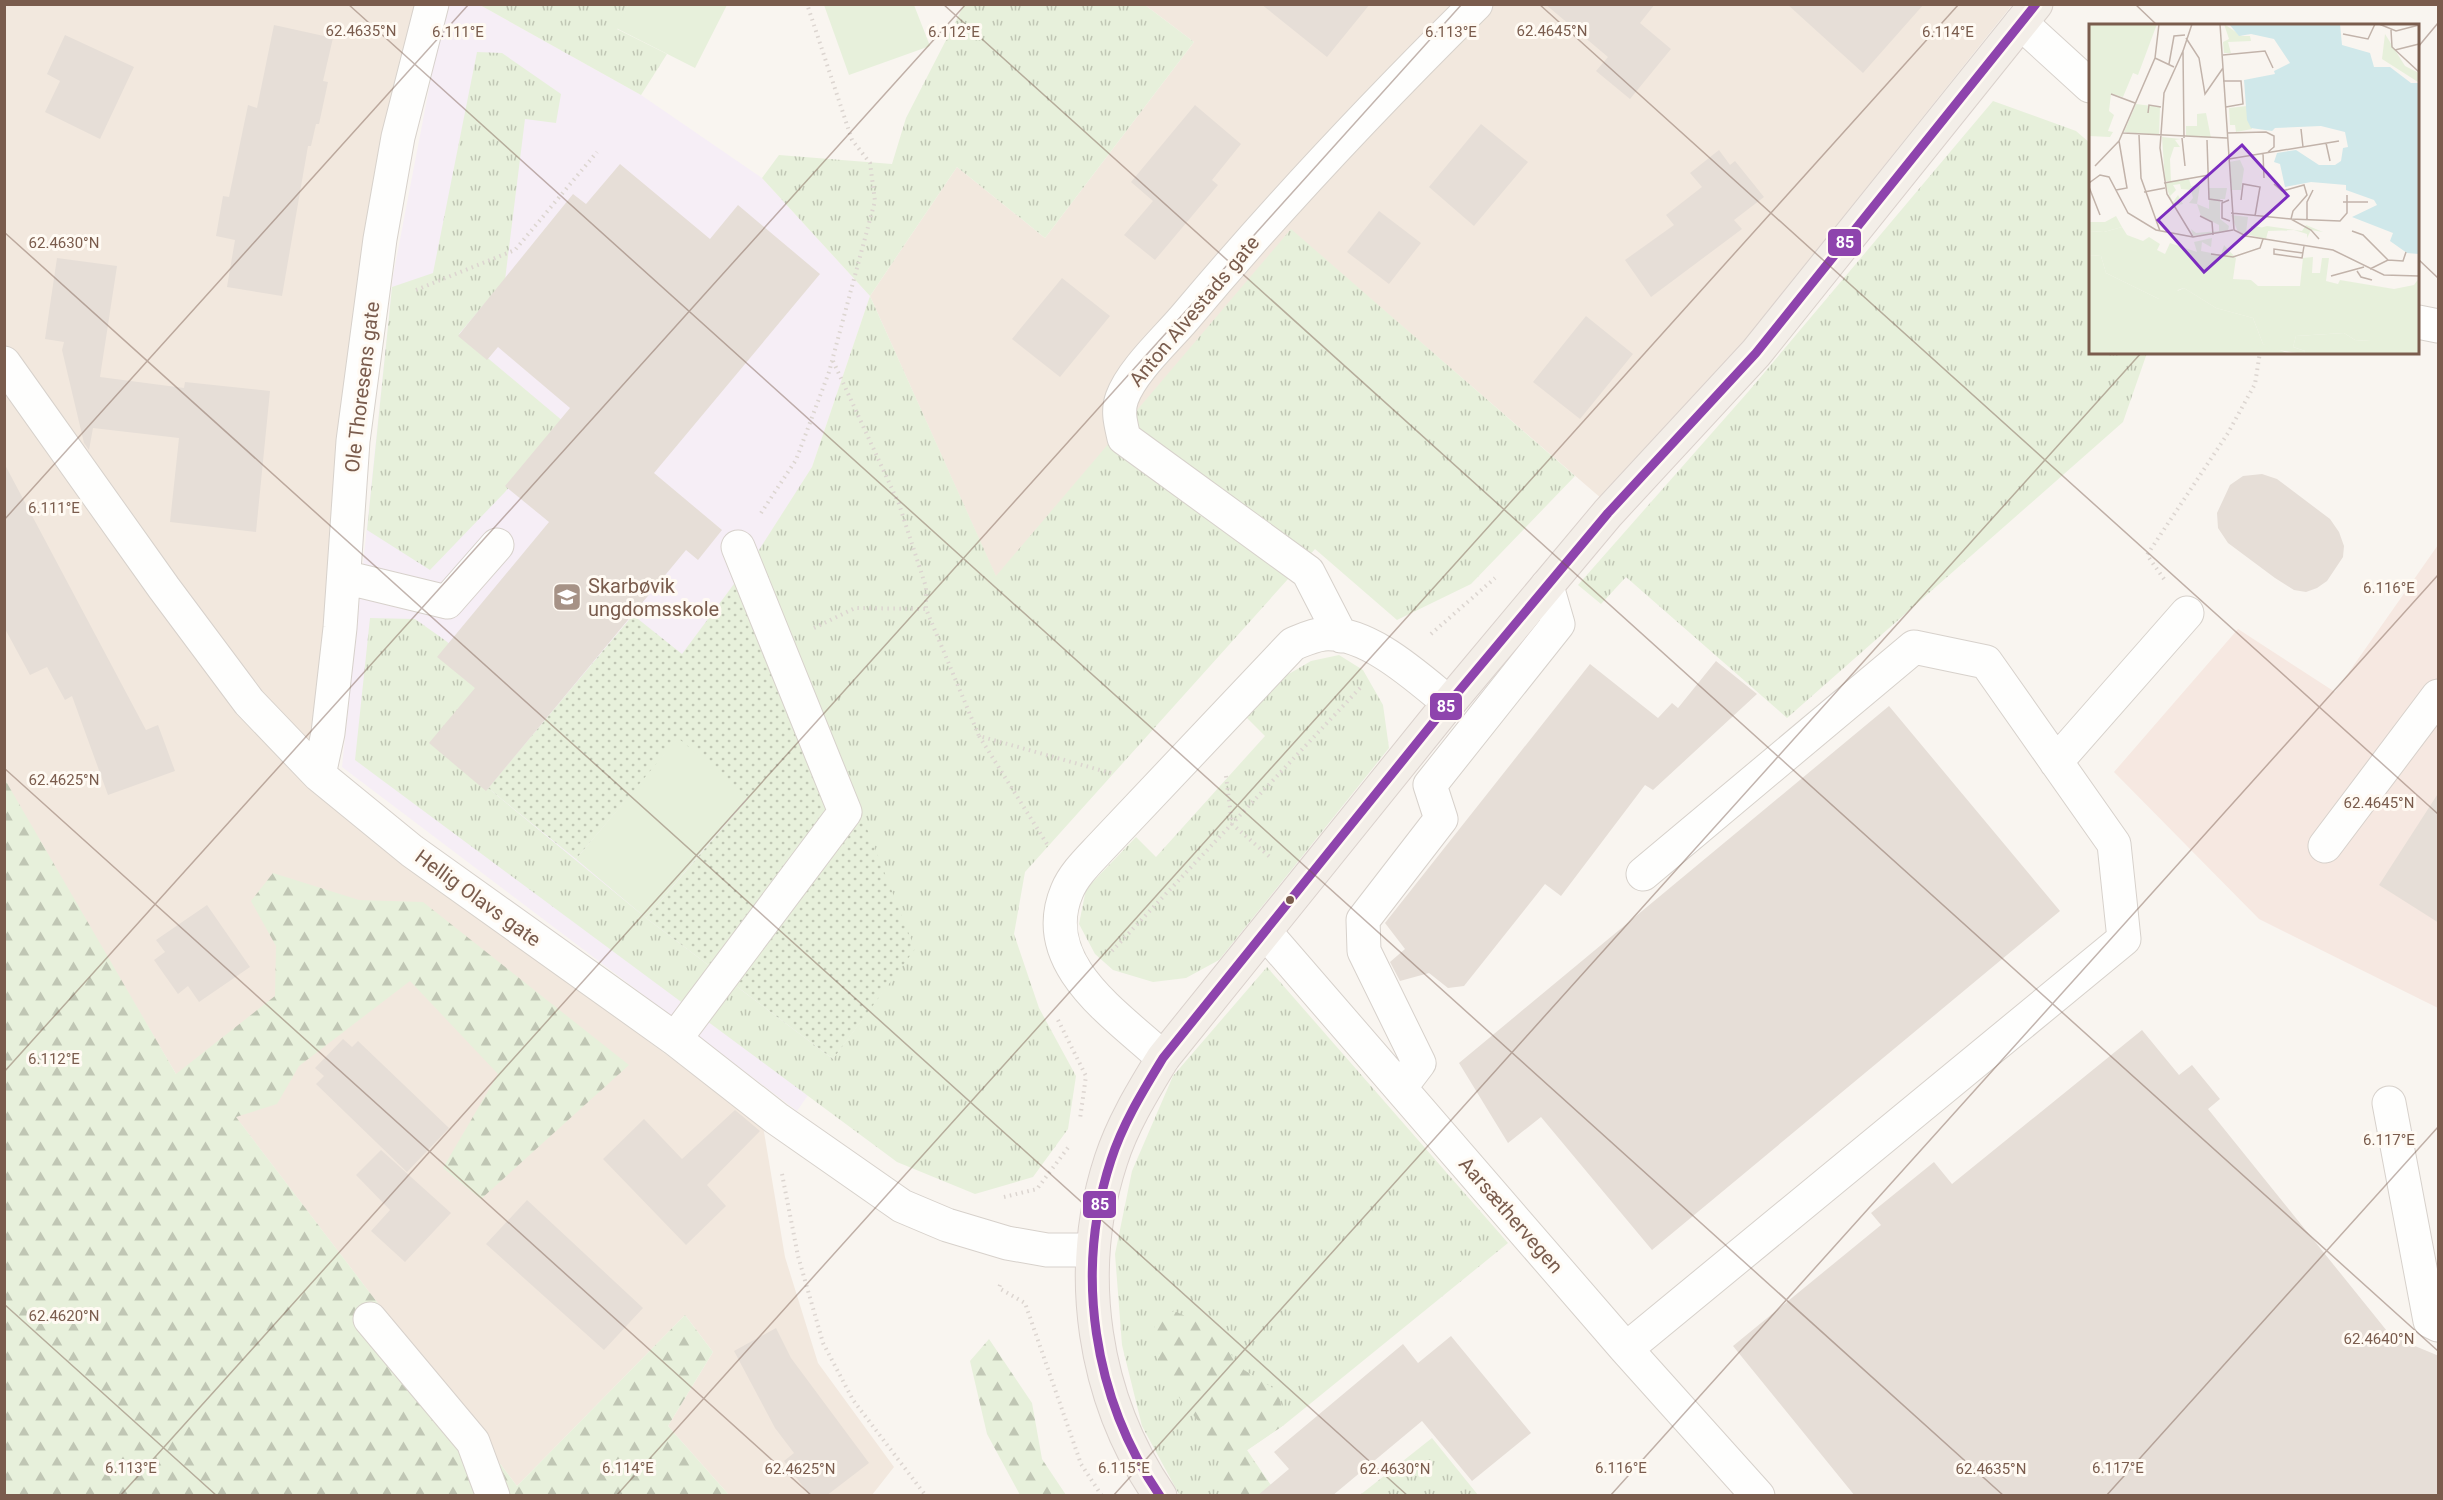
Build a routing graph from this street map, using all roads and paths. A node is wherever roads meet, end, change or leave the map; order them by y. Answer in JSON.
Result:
{"nodes":[{"id":1,"x":432,"y":4,"type":"edge"},
{"id":2,"x":807,"y":4,"type":"edge"},
{"id":3,"x":1476,"y":4,"type":"edge"},
{"id":4,"x":2028,"y":14,"type":"edge"},
{"id":5,"x":2089,"y":84,"type":"edge"},
{"id":6,"x":597,"y":152,"type":"dead end"},
{"id":7,"x":371,"y":309,"type":"junction"},
{"id":8,"x":2419,"y":322,"type":"edge"},
{"id":9,"x":2439,"y":326,"type":"edge"},
{"id":10,"x":2260,"y":354,"type":"edge"},
{"id":11,"x":833,"y":360,"type":"junction"},
{"id":12,"x":4,"y":363,"type":"edge"},
{"id":13,"x":497,"y":545,"type":"dead end"},
{"id":14,"x":738,"y":547,"type":"joint"},
{"id":15,"x":1499,"y":575,"type":"dead end"},
{"id":16,"x":344,"y":577,"type":"junction"},
{"id":17,"x":1547,"y":586,"type":"junction"},
{"id":18,"x":926,"y":609,"type":"junction"},
{"id":19,"x":2187,"y":613,"type":"joint"},
{"id":20,"x":1341,"y":636,"type":"junction"},
{"id":21,"x":777,"y":645,"type":"junction"},
{"id":22,"x":1396,"y":660,"type":"junction"},
{"id":23,"x":2439,"y":696,"type":"edge"},
{"id":24,"x":1449,"y":703,"type":"junction"},
{"id":25,"x":979,"y":736,"type":"junction"},
{"id":26,"x":2056,"y":762,"type":"junction"},
{"id":27,"x":1226,"y":772,"type":"dead end"},
{"id":28,"x":319,"y":775,"type":"junction"},
{"id":29,"x":1122,"y":777,"type":"dead end"},
{"id":30,"x":1232,"y":824,"type":"junction"},
{"id":31,"x":2325,"y":846,"type":"dead end"},
{"id":32,"x":1052,"y":852,"type":"dead end"},
{"id":33,"x":1643,"y":874,"type":"dead end"},
{"id":34,"x":1303,"y":887,"type":"junction"},
{"id":35,"x":1266,"y":933,"type":"junction"},
{"id":36,"x":1084,"y":984,"type":"junction"},
{"id":37,"x":1055,"y":1013,"type":"dead end"},
{"id":38,"x":675,"y":1039,"type":"junction"},
{"id":39,"x":1163,"y":1058,"type":"junction"},
{"id":40,"x":1400,"y":1088,"type":"junction"},
{"id":41,"x":2390,"y":1103,"type":"dead end"},
{"id":42,"x":776,"y":1118,"type":"junction"},
{"id":43,"x":1079,"y":1125,"type":"dead end"},
{"id":44,"x":1077,"y":1135,"type":"dead end"},
{"id":45,"x":996,"y":1199,"type":"dead end"},
{"id":46,"x":1007,"y":1243,"type":"junction"},
{"id":47,"x":1092,"y":1250,"type":"junction"},
{"id":48,"x":370,"y":1319,"type":"dead end"},
{"id":49,"x":2439,"y":1325,"type":"edge"},
{"id":50,"x":1626,"y":1349,"type":"junction"},
{"id":51,"x":493,"y":1496,"type":"edge"},
{"id":52,"x":926,"y":1496,"type":"edge"},
{"id":53,"x":1102,"y":1496,"type":"edge"},
{"id":54,"x":1160,"y":1496,"type":"edge"},
{"id":55,"x":1758,"y":1496,"type":"edge"}],
"edges":[{"from":1,"to":7,"type":"street","name":"Ole Thoresens gate"},
{"from":2,"to":11,"type":"path"},
{"from":3,"to":20,"type":"street","name":"Anton Alvestads gate"},
{"from":4,"to":5,"type":"street"},
{"from":4,"to":17,"type":"main road"},
{"from":6,"to":7,"type":"path"},
{"from":7,"to":16,"type":"street","name":"Ole Thoresens gate"},
{"from":8,"to":9,"type":"street"},
{"from":10,"to":19,"type":"path"},
{"from":11,"to":14,"type":"path"},
{"from":11,"to":18,"type":"path"},
{"from":12,"to":28,"type":"street","name":"Hellig Olavs gate"},
{"from":13,"to":16,"type":"street"},
{"from":14,"to":21,"type":"street"},
{"from":15,"to":22,"type":"path"},
{"from":16,"to":28,"type":"street","name":"Ole Thoresens gate"},
{"from":17,"to":24,"type":"main road"},
{"from":17,"to":40,"type":"street"},
{"from":18,"to":21,"type":"path"},
{"from":18,"to":25,"type":"path"},
{"from":19,"to":26,"type":"street"},
{"from":20,"to":22,"type":"street"},
{"from":20,"to":36,"type":"street"},
{"from":21,"to":38,"type":"street"},
{"from":22,"to":24,"type":"street"},
{"from":22,"to":30,"type":"path"},
{"from":23,"to":31,"type":"street"},
{"from":24,"to":34,"type":"main road"},
{"from":25,"to":29,"type":"path"},
{"from":25,"to":32,"type":"path"},
{"from":26,"to":33,"type":"street"},
{"from":26,"to":50,"type":"street"},
{"from":27,"to":30,"type":"path"},
{"from":28,"to":38,"type":"street","name":"Hellig Olavs gate"},
{"from":30,"to":34,"type":"path"},
{"from":30,"to":36,"type":"path"},
{"from":34,"to":35,"type":"main road"},
{"from":35,"to":39,"type":"main road"},
{"from":35,"to":40,"type":"street","name":"Aarsæthervegen"},
{"from":36,"to":39,"type":"street"},
{"from":37,"to":43,"type":"path"},
{"from":38,"to":42,"type":"street","name":"Hellig Olavs gate"},
{"from":39,"to":47,"type":"main road"},
{"from":40,"to":50,"type":"street","name":"Aarsæthervegen"},
{"from":41,"to":49,"type":"street"},
{"from":42,"to":46,"type":"street","name":"Hellig Olavs gate"},
{"from":42,"to":52,"type":"path"},
{"from":44,"to":45,"type":"path"},
{"from":46,"to":47,"type":"street","name":"Hellig Olavs gate"},
{"from":46,"to":53,"type":"path"},
{"from":47,"to":54,"type":"main road"},
{"from":48,"to":51,"type":"street"},
{"from":50,"to":55,"type":"street","name":"Aarsæthervegen"}]}
